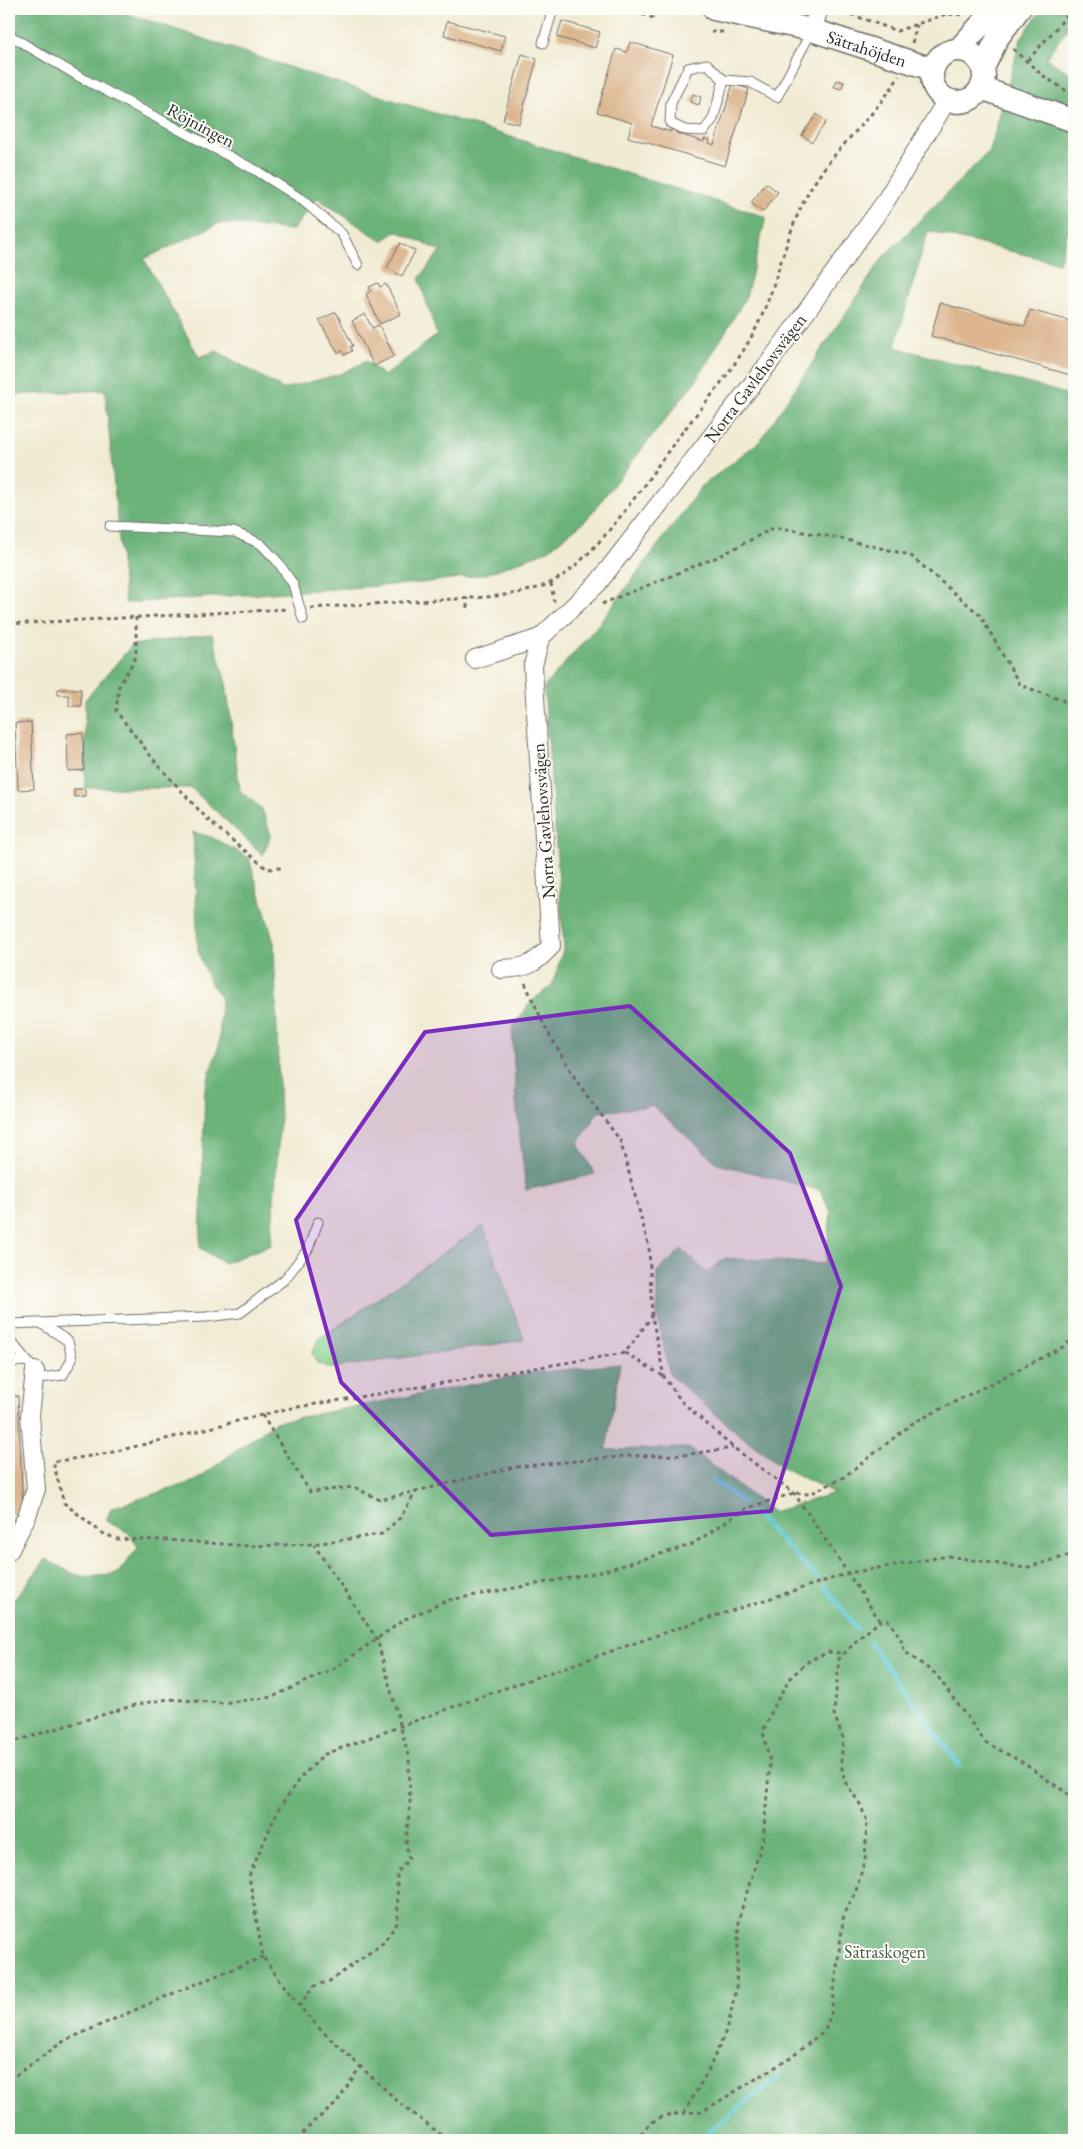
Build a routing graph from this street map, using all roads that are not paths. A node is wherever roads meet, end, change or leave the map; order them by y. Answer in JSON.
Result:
{"nodes":[{"id":1,"x":553,"y":9,"type":"edge"},
{"id":2,"x":714,"y":9,"type":"edge"},
{"id":3,"x":819,"y":9,"type":"edge"},
{"id":4,"x":994,"y":9,"type":"edge"},
{"id":5,"x":1019,"y":9,"type":"edge"},
{"id":6,"x":812,"y":30,"type":"junction"},
{"id":7,"x":9,"y":35,"type":"edge"},
{"id":8,"x":542,"y":43,"type":"dead end"},
{"id":9,"x":959,"y":49,"type":"junction"},
{"id":10,"x":932,"y":68,"type":"junction"},
{"id":11,"x":982,"y":78,"type":"junction"},
{"id":12,"x":724,"y":80,"type":"junction"},
{"id":13,"x":947,"y":100,"type":"junction"},
{"id":14,"x":1074,"y":121,"type":"edge"},
{"id":15,"x":358,"y":265,"type":"dead end"},
{"id":16,"x":110,"y":526,"type":"dead end"},
{"id":17,"x":303,"y":619,"type":"dead end"},
{"id":18,"x":540,"y":638,"type":"junction"},
{"id":19,"x":475,"y":659,"type":"dead end"},
{"id":20,"x":501,"y":969,"type":"dead end"},
{"id":21,"x":318,"y":1222,"type":"dead end"},
{"id":22,"x":9,"y":1324,"type":"edge"},
{"id":23,"x":41,"y":1324,"type":"junction"},
{"id":24,"x":9,"y":1339,"type":"edge"},
{"id":25,"x":9,"y":1362,"type":"edge"},
{"id":26,"x":31,"y":1366,"type":"junction"},
{"id":27,"x":9,"y":1551,"type":"edge"}],
"edges":[{"from":1,"to":8,"type":"lane"},
{"from":2,"to":6,"type":"street","name":"Sätrahöjden"},
{"from":3,"to":6,"type":"street"},
{"from":4,"to":9,"type":"street"},
{"from":5,"to":11,"type":"street"},
{"from":6,"to":10,"type":"street","name":"Sätrahöjden"},
{"from":6,"to":12,"type":"lane"},
{"from":7,"to":15,"type":"lane","name":"Röjningen"},
{"from":9,"to":10,"type":"street"},
{"from":9,"to":11,"type":"street"},
{"from":10,"to":13,"type":"street"},
{"from":11,"to":13,"type":"street"},
{"from":11,"to":14,"type":"street"},
{"from":12,"to":12,"type":"lane"},
{"from":13,"to":18,"type":"street","name":"Norra Gavlehovsvägen"},
{"from":16,"to":17,"type":"lane"},
{"from":18,"to":19,"type":"street","name":"Norra Gavlehovsvägen"},
{"from":18,"to":20,"type":"street","name":"Norra Gavlehovsvägen"},
{"from":21,"to":23,"type":"lane"},
{"from":22,"to":23,"type":"lane"},
{"from":23,"to":26,"type":"lane"},
{"from":24,"to":26,"type":"lane"},
{"from":25,"to":26,"type":"lane"},
{"from":26,"to":27,"type":"street"}]}
